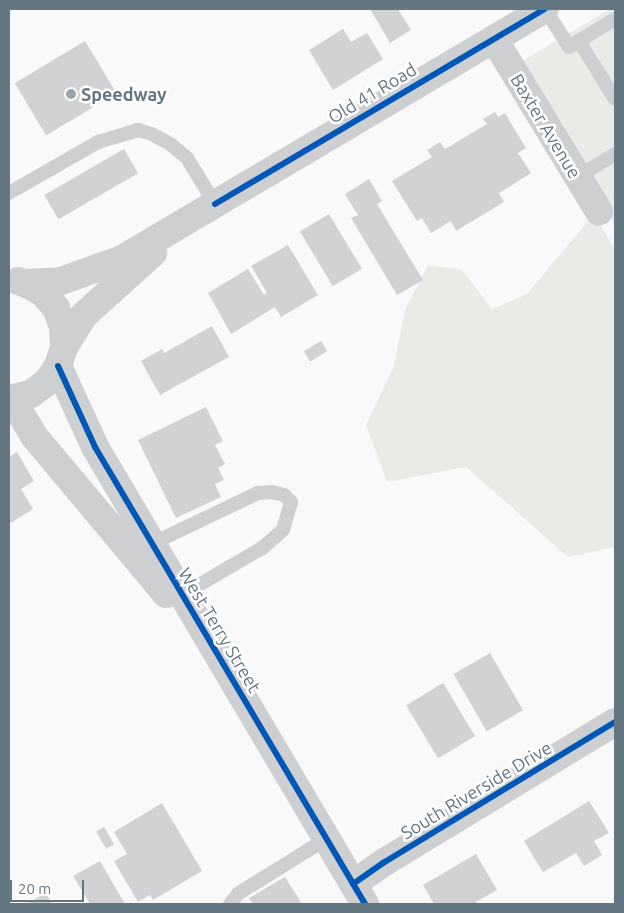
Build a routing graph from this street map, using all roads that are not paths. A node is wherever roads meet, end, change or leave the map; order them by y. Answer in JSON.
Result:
{"nodes":[{"id":1,"x":545,"y":9,"type":"edge"},
{"id":2,"x":615,"y":19,"type":"edge"},
{"id":3,"x":494,"y":39,"type":"junction"},
{"id":4,"x":579,"y":41,"type":"junction"},
{"id":5,"x":615,"y":99,"type":"edge"},
{"id":6,"x":615,"y":154,"type":"edge"},
{"id":7,"x":577,"y":177,"type":"junction"},
{"id":8,"x":9,"y":193,"type":"edge"},
{"id":9,"x":215,"y":204,"type":"junction"},
{"id":10,"x":599,"y":212,"type":"dead end"},
{"id":11,"x":17,"y":281,"type":"edge"},
{"id":12,"x":61,"y":356,"type":"junction"},
{"id":13,"x":11,"y":399,"type":"edge"},
{"id":14,"x":142,"y":548,"type":"junction"},
{"id":15,"x":177,"y":598,"type":"junction"},
{"id":16,"x":615,"y":722,"type":"edge"},
{"id":17,"x":326,"y":839,"type":"junction"},
{"id":18,"x":359,"y":894,"type":"edge"},
{"id":19,"x":230,"y":904,"type":"edge"}],
"edges":[{"from":1,"to":3,"type":"street","name":"Old 41 Road"},
{"from":1,"to":4,"type":"lane"},
{"from":2,"to":4,"type":"lane"},
{"from":3,"to":7,"type":"street","name":"Baxter Avenue"},
{"from":3,"to":9,"type":"street","name":"Old 41 Road"},
{"from":4,"to":5,"type":"lane"},
{"from":6,"to":7,"type":"lane"},
{"from":7,"to":10,"type":"street","name":"Baxter Avenue"},
{"from":8,"to":9,"type":"lane"},
{"from":9,"to":11,"type":"street","name":"Old 41 Road"},
{"from":9,"to":12,"type":"street","name":"Old 41 Road"},
{"from":11,"to":12,"type":"street","name":"West Terry Street"},
{"from":12,"to":13,"type":"street","name":"Old 41 Road"},
{"from":12,"to":14,"type":"street","name":"West Terry Street"},
{"from":13,"to":14,"type":"street","name":"West Terry Street"},
{"from":14,"to":15,"type":"street","name":"West Terry Street"},
{"from":14,"to":15,"type":"lane"},
{"from":15,"to":17,"type":"street","name":"West Terry Street"},
{"from":16,"to":18,"type":"street","name":"South Riverside Drive"},
{"from":17,"to":18,"type":"street","name":"West Terry Street"},
{"from":17,"to":19,"type":"lane"}]}
